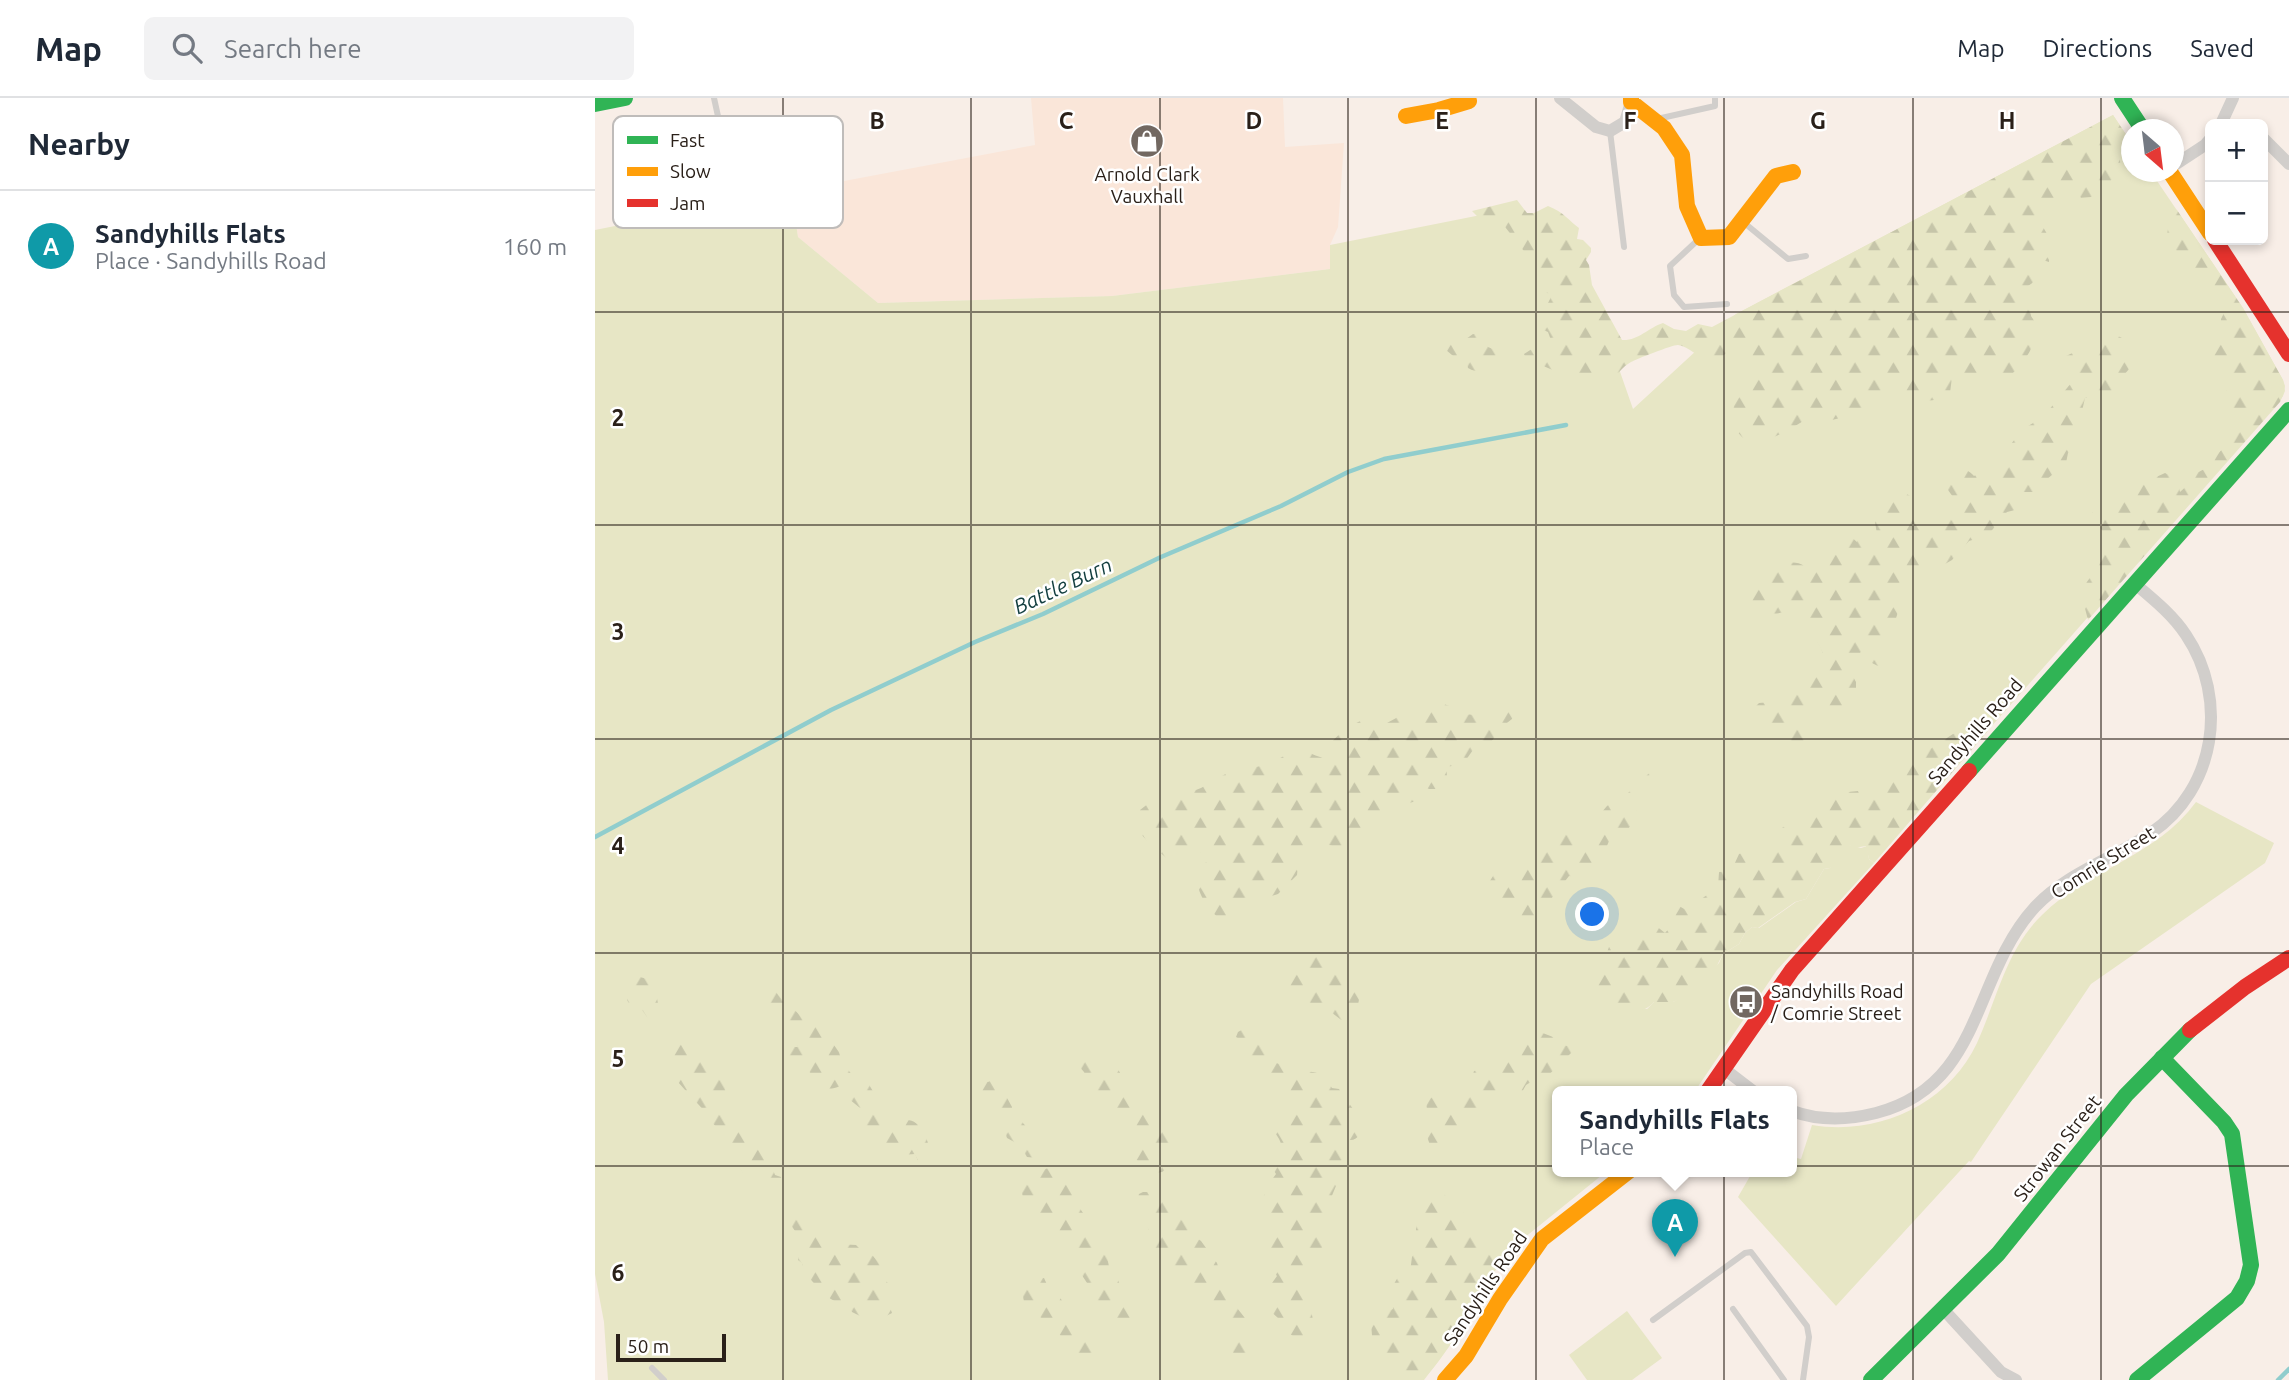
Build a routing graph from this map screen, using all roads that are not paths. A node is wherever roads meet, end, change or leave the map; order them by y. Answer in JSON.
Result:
{"nodes":[{"id":1,"x":625,"y":98,"type":"edge"},
{"id":2,"x":714,"y":98,"type":"edge"},
{"id":3,"x":1560,"y":98,"type":"edge"},
{"id":4,"x":1714,"y":98,"type":"edge"},
{"id":5,"x":2122,"y":98,"type":"edge"},
{"id":6,"x":2233,"y":98,"type":"edge"},
{"id":7,"x":1631,"y":100,"type":"edge"},
{"id":8,"x":1469,"y":101,"type":"dead end"},
{"id":9,"x":595,"y":104,"type":"edge"},
{"id":10,"x":1438,"y":104,"type":"edge"},
{"id":11,"x":718,"y":116,"type":"edge"},
{"id":12,"x":1406,"y":116,"type":"dead end"},
{"id":13,"x":2136,"y":119,"type":"edge"},
{"id":14,"x":2223,"y":119,"type":"edge"},
{"id":15,"x":1653,"y":120,"type":"junction"},
{"id":16,"x":1610,"y":131,"type":"junction"},
{"id":17,"x":2268,"y":143,"type":"edge"},
{"id":18,"x":2205,"y":145,"type":"edge"},
{"id":19,"x":2184,"y":159,"type":"edge"},
{"id":20,"x":2289,"y":164,"type":"edge"},
{"id":21,"x":1793,"y":172,"type":"dead end"},
{"id":22,"x":2177,"y":182,"type":"edge"},
{"id":23,"x":1741,"y":220,"type":"junction"},
{"id":24,"x":2205,"y":225,"type":"edge"},
{"id":25,"x":1701,"y":238,"type":"junction"},
{"id":26,"x":2218,"y":245,"type":"edge"},
{"id":27,"x":1624,"y":247,"type":"dead end"},
{"id":28,"x":1806,"y":256,"type":"dead end"},
{"id":29,"x":1727,"y":304,"type":"dead end"},
{"id":30,"x":2289,"y":354,"type":"edge"},
{"id":31,"x":2289,"y":411,"type":"edge"},
{"id":32,"x":2134,"y":583,"type":"junction"},
{"id":33,"x":2289,"y":958,"type":"edge"},
{"id":34,"x":2162,"y":1058,"type":"junction"},
{"id":35,"x":1723,"y":1068,"type":"junction"},
{"id":36,"x":1711,"y":1086,"type":"edge"},
{"id":37,"x":1746,"y":1086,"type":"edge"},
{"id":38,"x":1797,"y":1113,"type":"edge"},
{"id":39,"x":1621,"y":1177,"type":"edge"},
{"id":40,"x":1733,"y":1309,"type":"dead end"},
{"id":41,"x":1944,"y":1310,"type":"junction"},
{"id":42,"x":1653,"y":1320,"type":"dead end"},
{"id":43,"x":652,"y":1368,"type":"dead end"},
{"id":44,"x":664,"y":1380,"type":"edge"},
{"id":45,"x":1445,"y":1380,"type":"edge"},
{"id":46,"x":1784,"y":1380,"type":"edge"},
{"id":47,"x":1803,"y":1380,"type":"edge"},
{"id":48,"x":1871,"y":1380,"type":"edge"},
{"id":49,"x":2016,"y":1380,"type":"edge"},
{"id":50,"x":2137,"y":1380,"type":"edge"}],
"edges":[{"from":1,"to":9,"type":"street"},
{"from":2,"to":11,"type":"lane"},
{"from":3,"to":16,"type":"street"},
{"from":4,"to":15,"type":"lane"},
{"from":5,"to":13,"type":"street"},
{"from":6,"to":14,"type":"street"},
{"from":7,"to":15,"type":"street"},
{"from":7,"to":16,"type":"street"},
{"from":8,"to":10,"type":"street"},
{"from":10,"to":12,"type":"street"},
{"from":15,"to":25,"type":"street"},
{"from":16,"to":27,"type":"lane"},
{"from":17,"to":20,"type":"street"},
{"from":18,"to":19,"type":"street"},
{"from":21,"to":23,"type":"street"},
{"from":22,"to":24,"type":"street"},
{"from":23,"to":25,"type":"street"},
{"from":23,"to":28,"type":"lane"},
{"from":25,"to":29,"type":"lane"},
{"from":26,"to":30,"type":"street"},
{"from":31,"to":32,"type":"street","name":"Sandyhills Road"},
{"from":32,"to":35,"type":"street","name":"Sandyhills Road"},
{"from":32,"to":38,"type":"street","name":"Comrie Street"},
{"from":33,"to":34,"type":"street","name":"Strowan Street"},
{"from":34,"to":41,"type":"street","name":"Strowan Street"},
{"from":34,"to":50,"type":"street"},
{"from":35,"to":36,"type":"street","name":"Sandyhills Road"},
{"from":35,"to":37,"type":"street"},
{"from":39,"to":45,"type":"street","name":"Sandyhills Road"},
{"from":40,"to":46,"type":"lane"},
{"from":41,"to":48,"type":"street","name":"Strowan Street"},
{"from":41,"to":49,"type":"street"},
{"from":42,"to":47,"type":"lane"},
{"from":43,"to":44,"type":"lane"}]}
